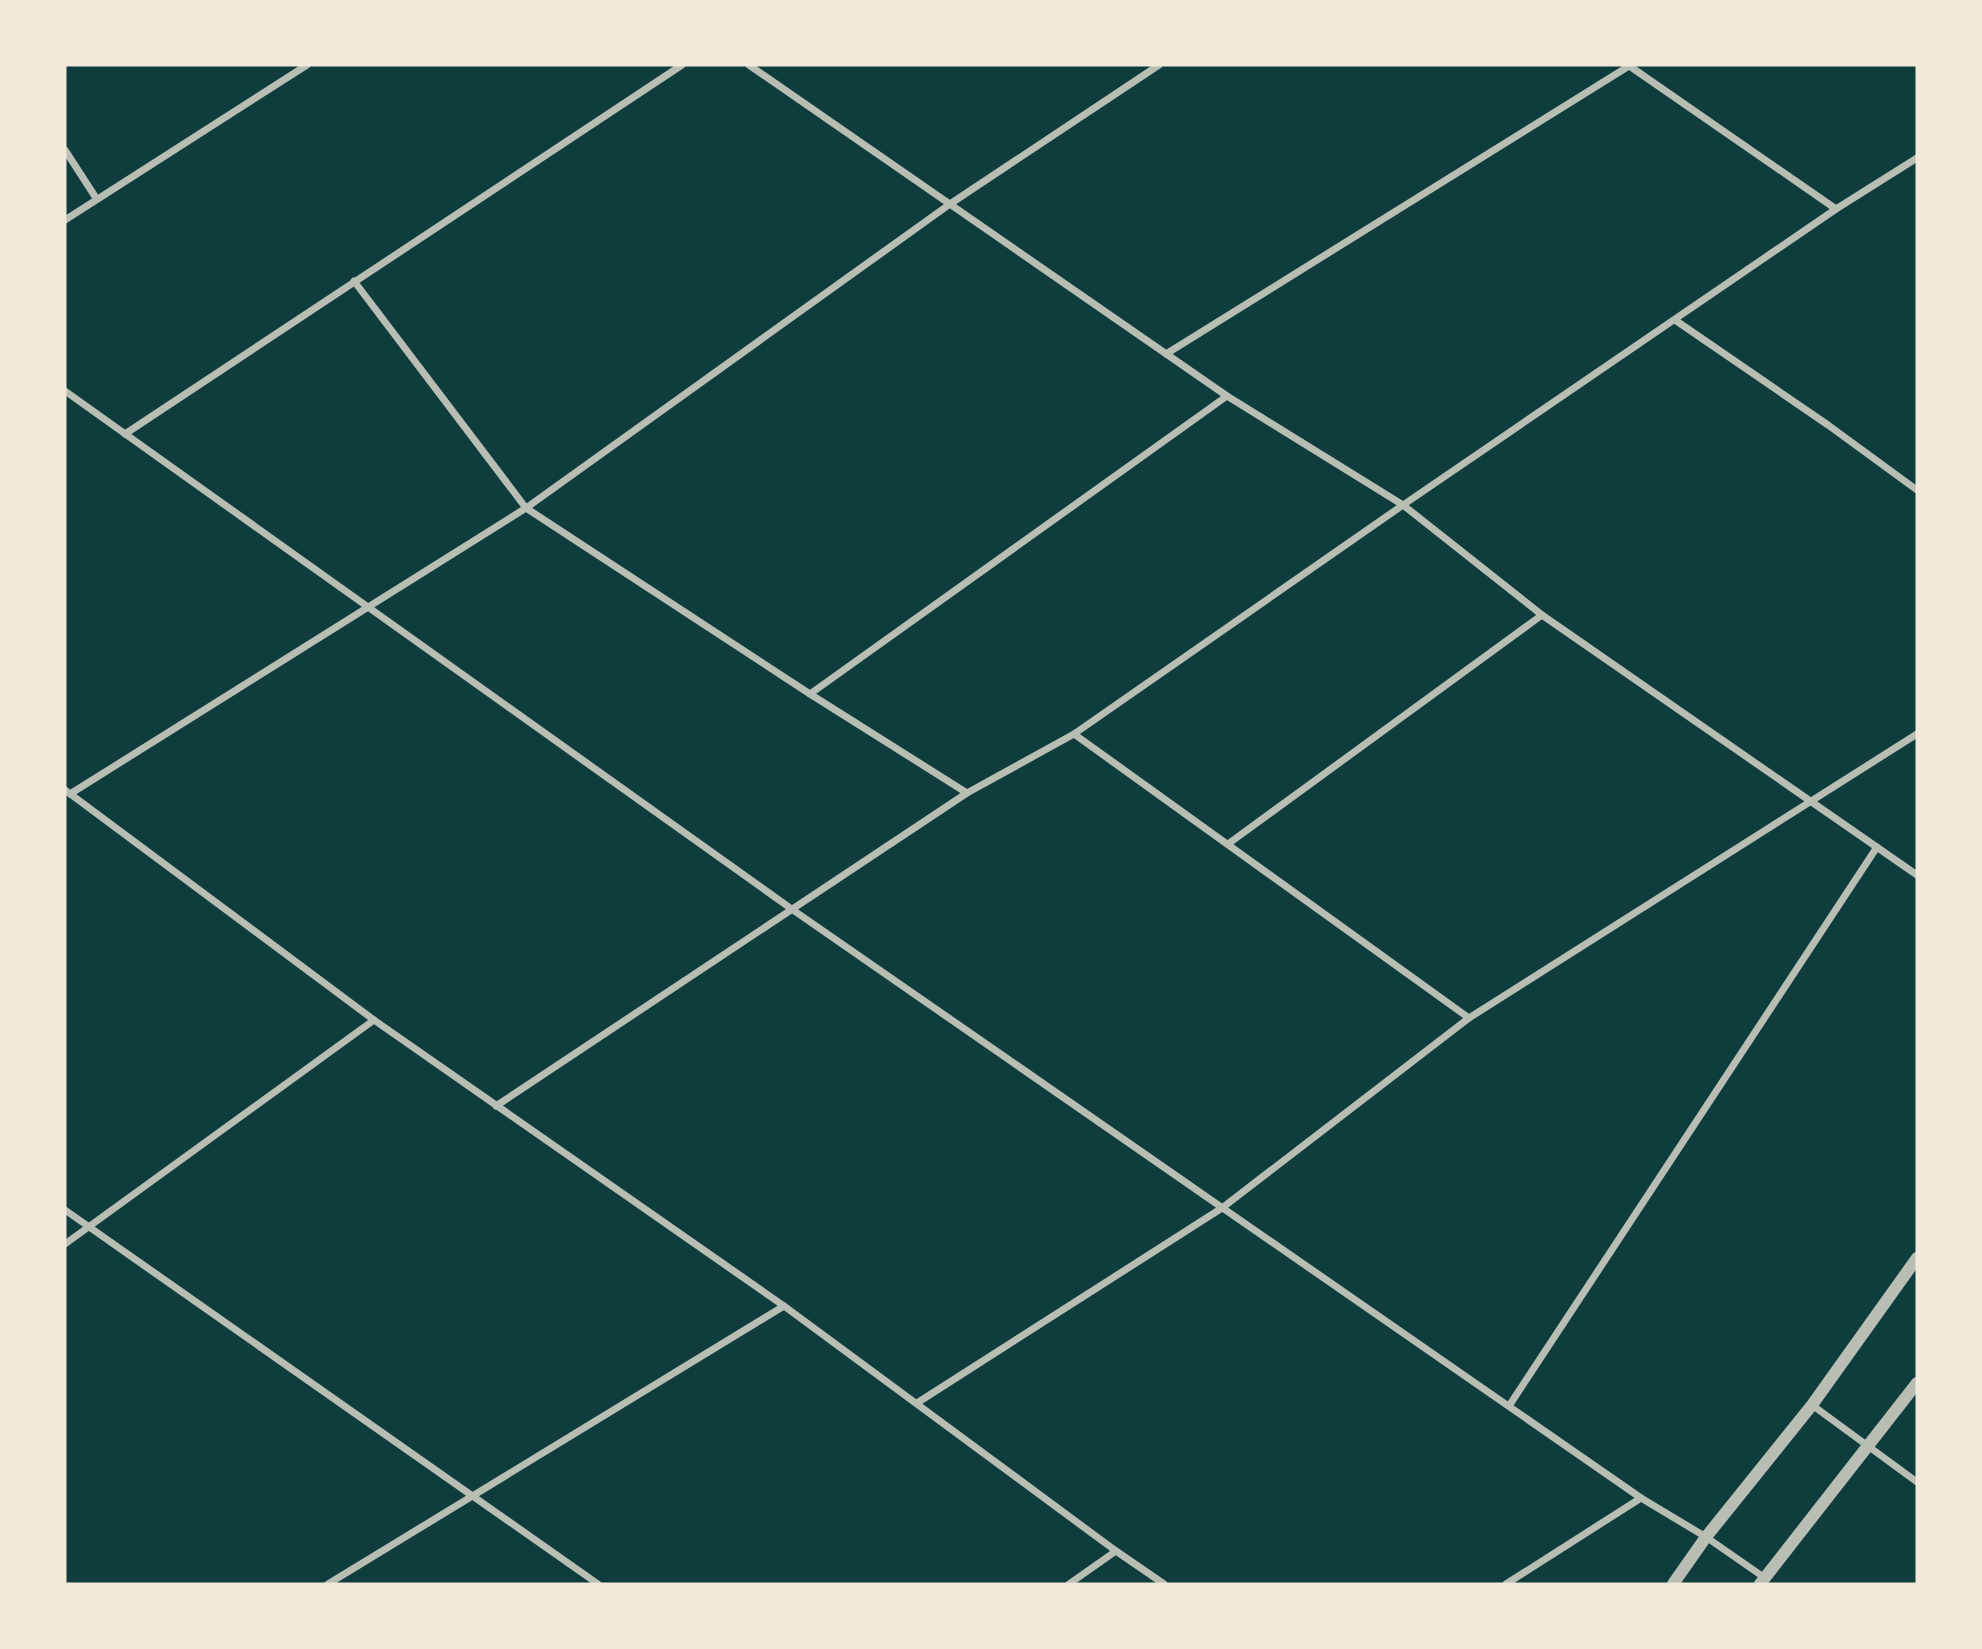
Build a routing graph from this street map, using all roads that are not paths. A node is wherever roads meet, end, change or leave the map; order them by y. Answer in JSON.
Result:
{"nodes":[{"id":1,"x":307,"y":65,"type":"edge"},
{"id":2,"x":682,"y":65,"type":"edge"},
{"id":3,"x":749,"y":65,"type":"edge"},
{"id":4,"x":1159,"y":65,"type":"edge"},
{"id":5,"x":1628,"y":65,"type":"edge"},
{"id":6,"x":65,"y":150,"type":"edge"},
{"id":7,"x":1917,"y":158,"type":"edge"},
{"id":8,"x":96,"y":198,"type":"junction"},
{"id":9,"x":950,"y":204,"type":"junction"},
{"id":10,"x":1836,"y":209,"type":"junction"},
{"id":11,"x":65,"y":220,"type":"edge"},
{"id":12,"x":354,"y":281,"type":"junction"},
{"id":13,"x":1675,"y":320,"type":"junction"},
{"id":14,"x":1166,"y":354,"type":"junction"},
{"id":15,"x":65,"y":391,"type":"edge"},
{"id":16,"x":1227,"y":396,"type":"junction"},
{"id":17,"x":125,"y":434,"type":"junction"},
{"id":18,"x":1917,"y":490,"type":"edge"},
{"id":19,"x":1403,"y":505,"type":"junction"},
{"id":20,"x":526,"y":508,"type":"junction"},
{"id":21,"x":368,"y":609,"type":"junction"},
{"id":22,"x":1542,"y":615,"type":"junction"},
{"id":23,"x":810,"y":694,"type":"junction"},
{"id":24,"x":1074,"y":734,"type":"junction"},
{"id":25,"x":1917,"y":734,"type":"edge"},
{"id":26,"x":67,"y":792,"type":"edge"},
{"id":27,"x":967,"y":793,"type":"junction"},
{"id":28,"x":1812,"y":801,"type":"junction"},
{"id":29,"x":1228,"y":844,"type":"junction"},
{"id":30,"x":1877,"y":847,"type":"junction"},
{"id":31,"x":1917,"y":874,"type":"edge"},
{"id":32,"x":793,"y":910,"type":"junction"},
{"id":33,"x":1468,"y":1018,"type":"junction"},
{"id":34,"x":373,"y":1020,"type":"junction"},
{"id":35,"x":496,"y":1106,"type":"junction"},
{"id":36,"x":1222,"y":1208,"type":"junction"},
{"id":37,"x":65,"y":1210,"type":"edge"},
{"id":38,"x":90,"y":1228,"type":"junction"},
{"id":39,"x":65,"y":1244,"type":"edge"},
{"id":40,"x":1917,"y":1258,"type":"edge"},
{"id":41,"x":784,"y":1306,"type":"junction"},
{"id":42,"x":1917,"y":1383,"type":"edge"},
{"id":43,"x":916,"y":1403,"type":"junction"},
{"id":44,"x":1812,"y":1405,"type":"junction"},
{"id":45,"x":1509,"y":1406,"type":"junction"},
{"id":46,"x":1869,"y":1446,"type":"junction"},
{"id":47,"x":1917,"y":1482,"type":"edge"},
{"id":48,"x":470,"y":1496,"type":"junction"},
{"id":49,"x":1641,"y":1498,"type":"junction"},
{"id":50,"x":1706,"y":1537,"type":"junction"},
{"id":51,"x":1116,"y":1551,"type":"junction"},
{"id":52,"x":1763,"y":1581,"type":"edge"},
{"id":53,"x":328,"y":1584,"type":"edge"},
{"id":54,"x":598,"y":1584,"type":"edge"},
{"id":55,"x":1069,"y":1584,"type":"edge"},
{"id":56,"x":1164,"y":1584,"type":"edge"},
{"id":57,"x":1506,"y":1584,"type":"edge"},
{"id":58,"x":1673,"y":1584,"type":"edge"}],
"edges":[{"from":1,"to":8,"type":"street"},
{"from":2,"to":12,"type":"street"},
{"from":3,"to":9,"type":"street"},
{"from":4,"to":9,"type":"street"},
{"from":5,"to":10,"type":"street"},
{"from":5,"to":14,"type":"street"},
{"from":6,"to":8,"type":"street"},
{"from":7,"to":10,"type":"street"},
{"from":8,"to":11,"type":"street"},
{"from":9,"to":14,"type":"street"},
{"from":9,"to":20,"type":"street"},
{"from":10,"to":13,"type":"street"},
{"from":12,"to":17,"type":"street"},
{"from":12,"to":20,"type":"street"},
{"from":13,"to":18,"type":"street"},
{"from":13,"to":19,"type":"street"},
{"from":14,"to":16,"type":"street"},
{"from":15,"to":17,"type":"street"},
{"from":16,"to":19,"type":"street"},
{"from":16,"to":23,"type":"street"},
{"from":17,"to":21,"type":"street"},
{"from":19,"to":22,"type":"street"},
{"from":19,"to":24,"type":"street"},
{"from":20,"to":21,"type":"street"},
{"from":20,"to":23,"type":"street"},
{"from":21,"to":26,"type":"street"},
{"from":21,"to":32,"type":"street"},
{"from":22,"to":28,"type":"street"},
{"from":22,"to":29,"type":"street"},
{"from":23,"to":27,"type":"street"},
{"from":24,"to":27,"type":"street"},
{"from":24,"to":29,"type":"street"},
{"from":25,"to":28,"type":"street"},
{"from":26,"to":34,"type":"street"},
{"from":27,"to":32,"type":"street"},
{"from":28,"to":30,"type":"street"},
{"from":28,"to":33,"type":"street"},
{"from":29,"to":33,"type":"street"},
{"from":30,"to":31,"type":"street"},
{"from":30,"to":45,"type":"street"},
{"from":32,"to":35,"type":"street"},
{"from":32,"to":36,"type":"street"},
{"from":33,"to":36,"type":"street"},
{"from":34,"to":35,"type":"street"},
{"from":34,"to":38,"type":"street"},
{"from":35,"to":41,"type":"street"},
{"from":36,"to":43,"type":"street"},
{"from":36,"to":45,"type":"street"},
{"from":37,"to":38,"type":"street"},
{"from":38,"to":39,"type":"street"},
{"from":38,"to":48,"type":"street"},
{"from":40,"to":44,"type":"street"},
{"from":41,"to":43,"type":"street"},
{"from":41,"to":48,"type":"street"},
{"from":42,"to":46,"type":"street"},
{"from":43,"to":51,"type":"street"},
{"from":44,"to":46,"type":"street"},
{"from":44,"to":50,"type":"street"},
{"from":45,"to":49,"type":"street"},
{"from":46,"to":47,"type":"street"},
{"from":46,"to":52,"type":"street"},
{"from":48,"to":53,"type":"street"},
{"from":48,"to":54,"type":"street"},
{"from":49,"to":50,"type":"street"},
{"from":49,"to":57,"type":"street"},
{"from":50,"to":52,"type":"street"},
{"from":50,"to":58,"type":"street"},
{"from":51,"to":55,"type":"street"},
{"from":51,"to":56,"type":"street"}]}
